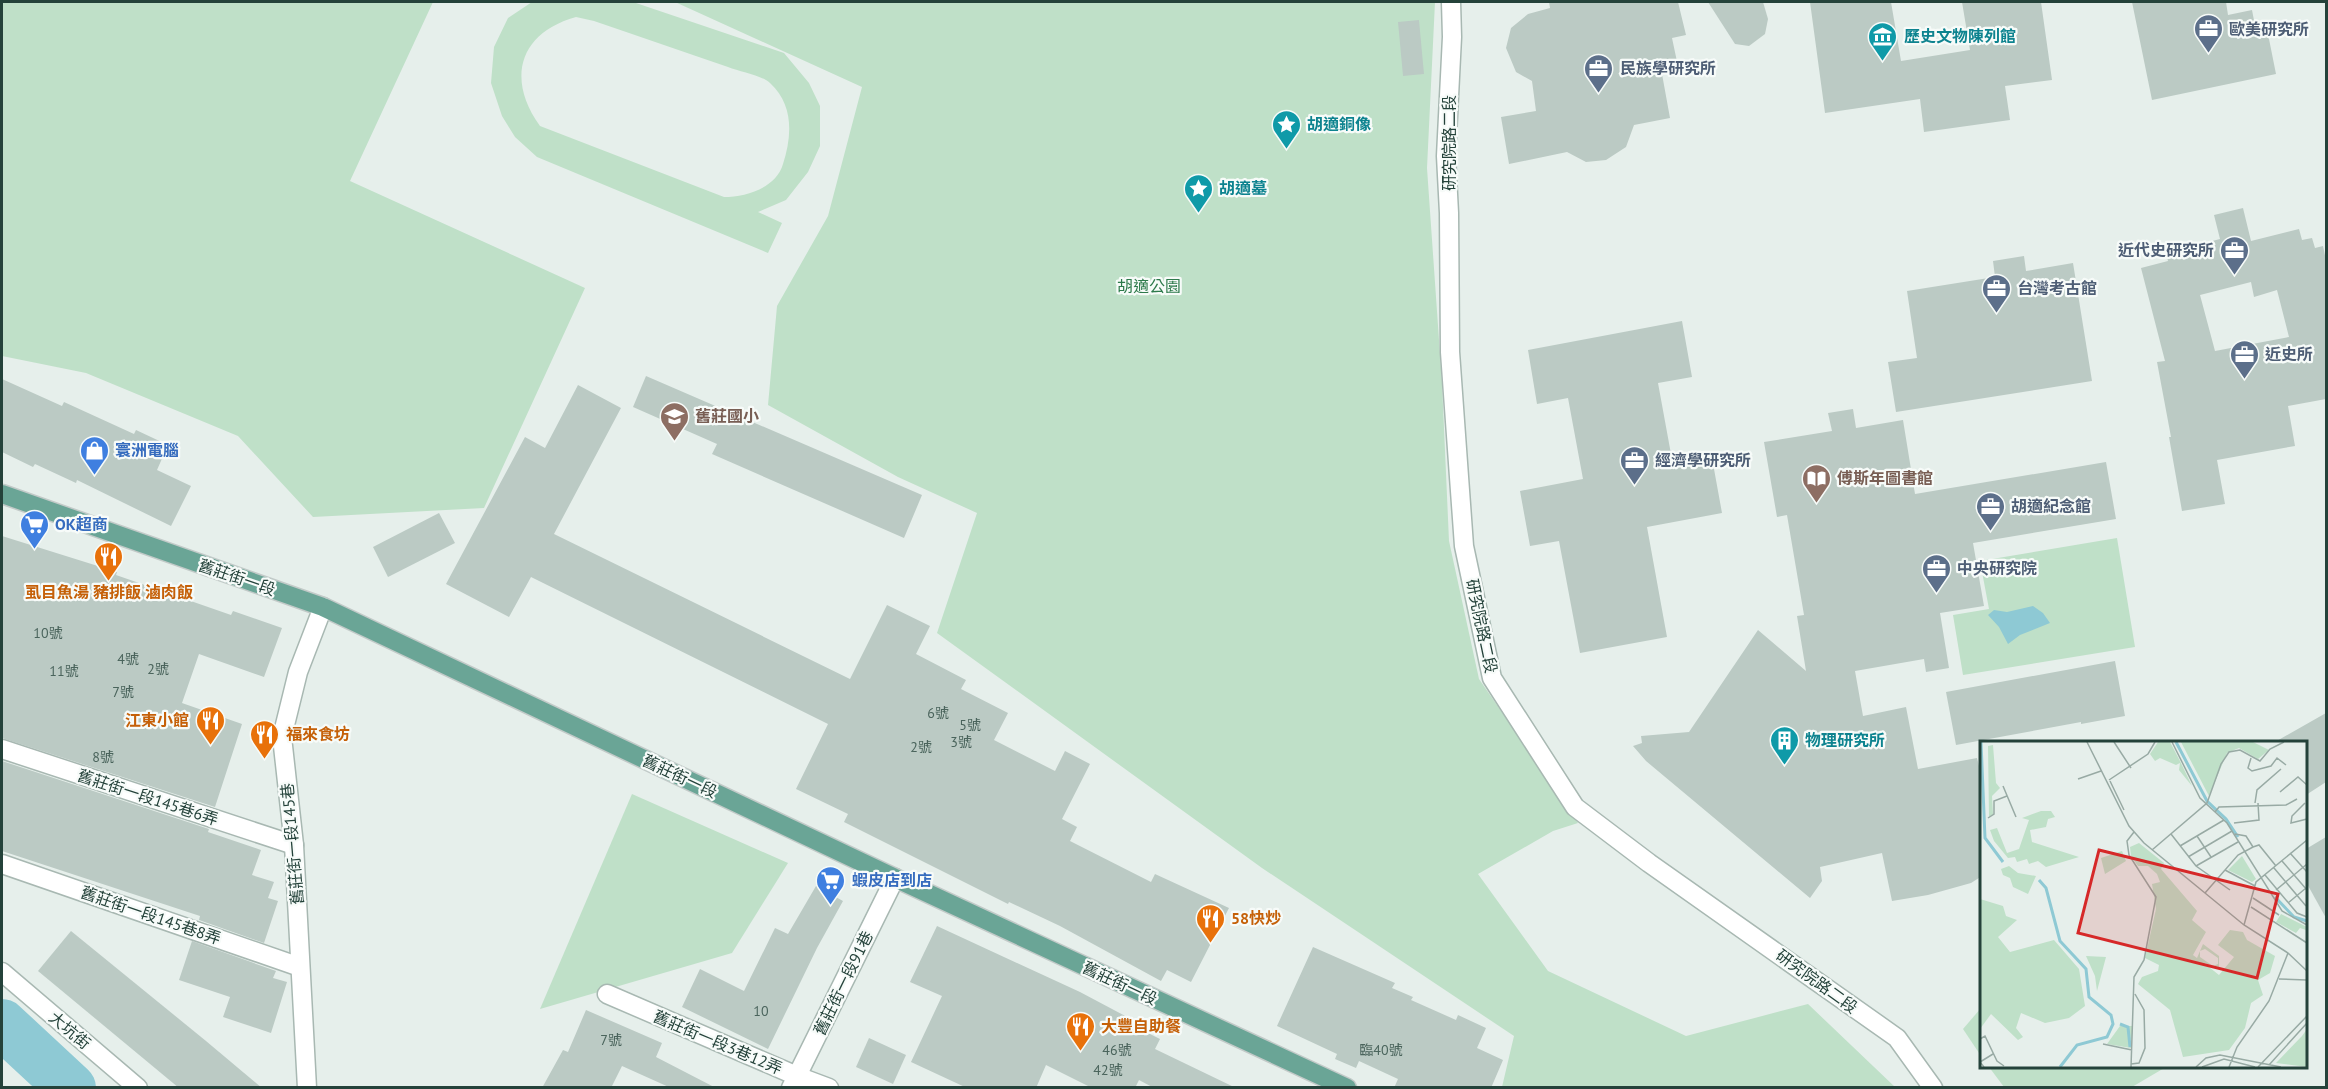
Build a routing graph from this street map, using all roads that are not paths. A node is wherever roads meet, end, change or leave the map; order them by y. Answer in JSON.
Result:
{"nodes":[{"id":1,"x":1450,"y":2,"type":"edge"},
{"id":2,"x":2,"y":494,"type":"edge"},
{"id":3,"x":323,"y":607,"type":"junction"},
{"id":4,"x":2,"y":748,"type":"edge"},
{"id":5,"x":294,"y":845,"type":"junction"},
{"id":6,"x":2,"y":864,"type":"edge"},
{"id":7,"x":894,"y":878,"type":"junction"},
{"id":8,"x":300,"y":967,"type":"junction"},
{"id":9,"x":2,"y":972,"type":"edge"},
{"id":10,"x":607,"y":994,"type":"dead end"},
{"id":11,"x":794,"y":1082,"type":"edge"},
{"id":12,"x":138,"y":1088,"type":"edge"},
{"id":13,"x":307,"y":1088,"type":"edge"},
{"id":14,"x":830,"y":1088,"type":"edge"},
{"id":15,"x":1347,"y":1088,"type":"edge"},
{"id":16,"x":1933,"y":1088,"type":"edge"}],
"edges":[{"from":1,"to":16,"type":"street","name":"研究院路二段"},
{"from":2,"to":3,"type":"main road","name":"舊莊街一段"},
{"from":3,"to":5,"type":"street","name":"舊莊街一段145巷"},
{"from":3,"to":7,"type":"main road","name":"舊莊街一段"},
{"from":4,"to":5,"type":"street","name":"舊莊街一段145巷6弄"},
{"from":5,"to":8,"type":"street","name":"舊莊街一段145巷"},
{"from":6,"to":8,"type":"street","name":"舊莊街一段145巷8弄"},
{"from":7,"to":11,"type":"street","name":"舊莊街一段91巷"},
{"from":7,"to":15,"type":"main road","name":"舊莊街一段"},
{"from":8,"to":13,"type":"street","name":"舊莊街一段145巷"},
{"from":9,"to":12,"type":"street","name":"大坑街"},
{"from":10,"to":11,"type":"street","name":"舊莊街一段3巷12弄"},
{"from":11,"to":14,"type":"street","name":"舊莊街一段3巷12弄"}]}
